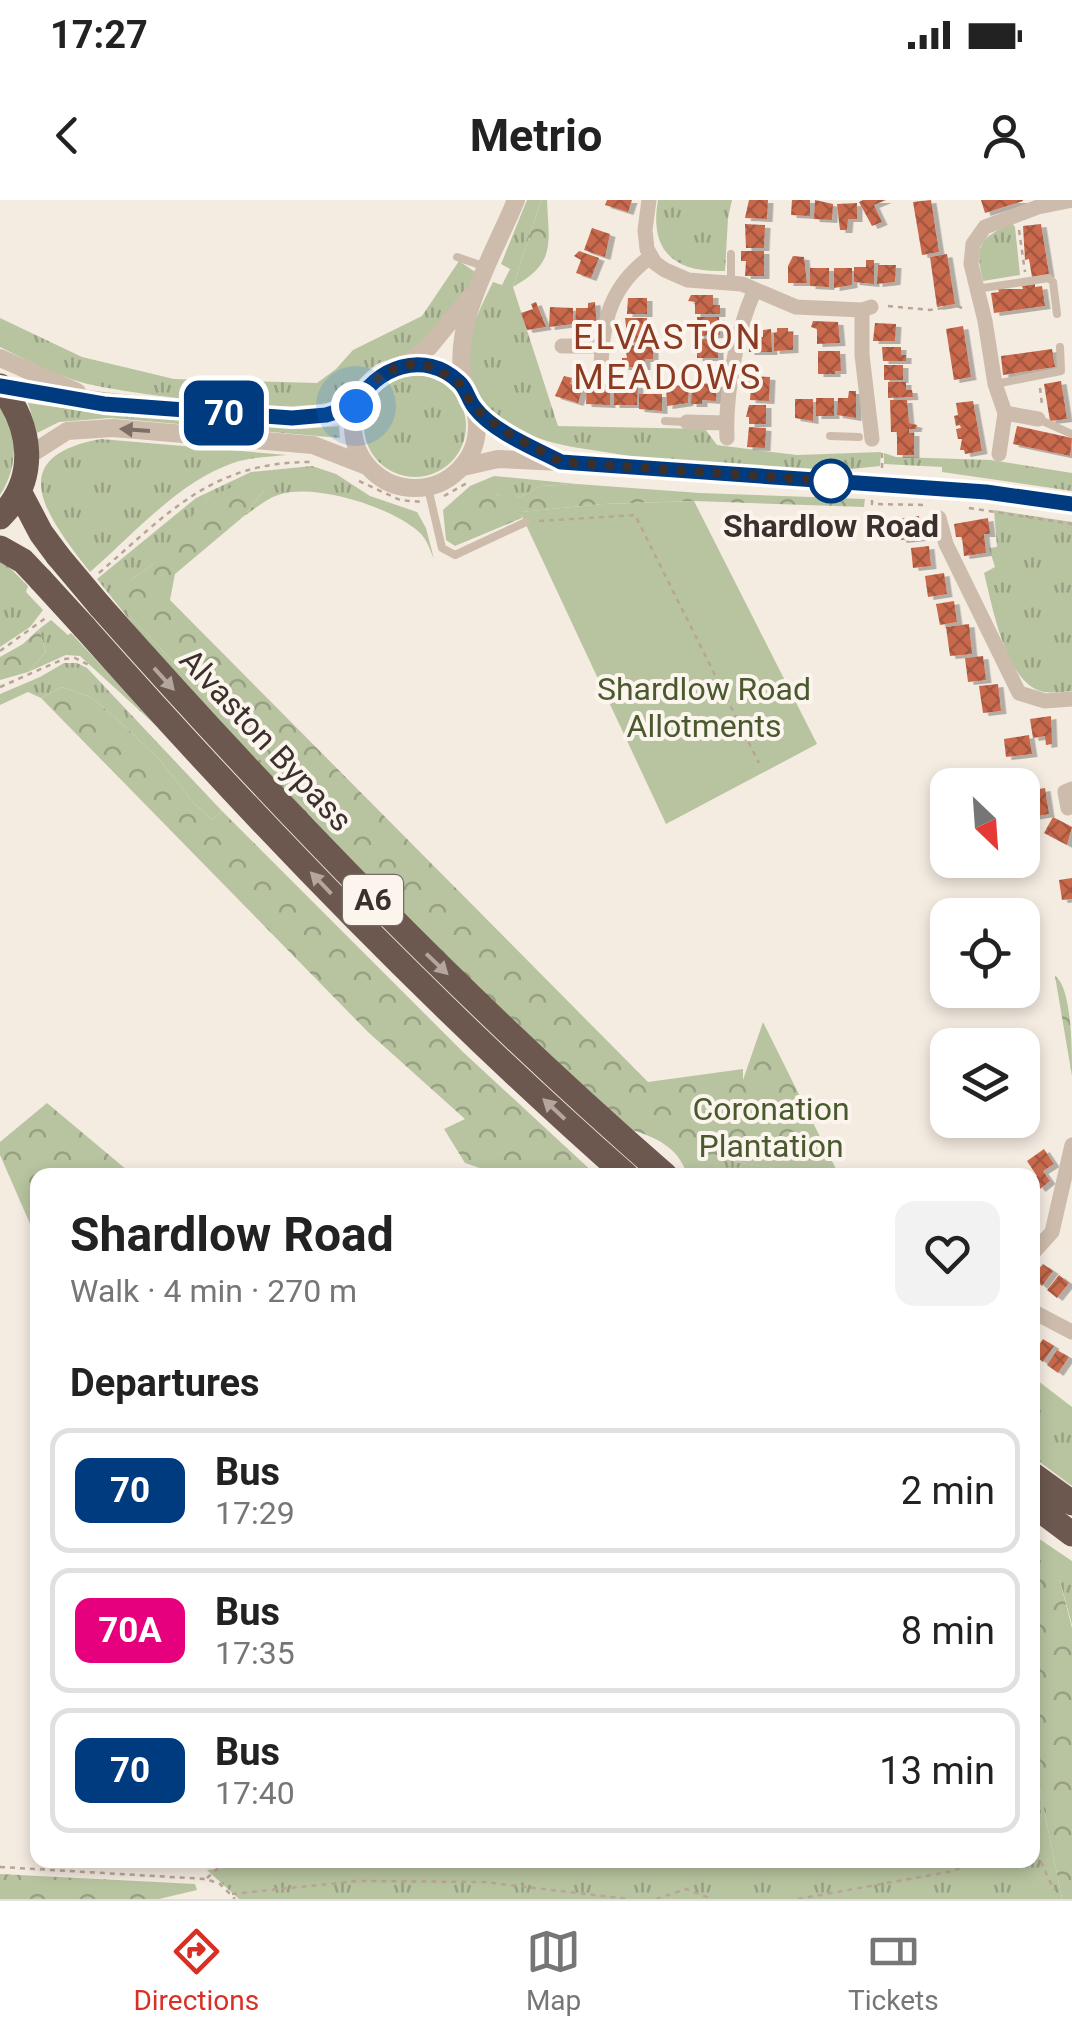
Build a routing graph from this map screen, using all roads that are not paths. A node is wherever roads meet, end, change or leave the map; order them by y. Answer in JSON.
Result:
{"nodes":[{"id":1,"x":516,"y":200,"type":"edge"},
{"id":2,"x":649,"y":200,"type":"edge"},
{"id":3,"x":1072,"y":200,"type":"edge"},
{"id":4,"x":730,"y":254,"type":"dead end"},
{"id":5,"x":456,"y":257,"type":"dead end"},
{"id":6,"x":650,"y":257,"type":"junction"},
{"id":7,"x":488,"y":268,"type":"junction"},
{"id":8,"x":731,"y":281,"type":"junction"},
{"id":9,"x":478,"y":288,"type":"junction"},
{"id":10,"x":755,"y":290,"type":"junction"},
{"id":11,"x":978,"y":297,"type":"junction"},
{"id":12,"x":962,"y":308,"type":"road end"},
{"id":13,"x":1057,"y":314,"type":"dead end"},
{"id":14,"x":562,"y":346,"type":"dead end"},
{"id":15,"x":602,"y":346,"type":"junction"},
{"id":16,"x":1060,"y":347,"type":"dead end"},
{"id":17,"x":0,"y":358,"type":"edge"},
{"id":18,"x":406,"y":364,"type":"junction"},
{"id":19,"x":601,"y":368,"type":"dead end"},
{"id":20,"x":994,"y":384,"type":"junction"},
{"id":21,"x":0,"y":386,"type":"edge"},
{"id":22,"x":465,"y":389,"type":"junction"},
{"id":23,"x":104,"y":404,"type":"junction"},
{"id":24,"x":356,"y":406,"type":"junction"},
{"id":25,"x":475,"y":408,"type":"junction"},
{"id":26,"x":1005,"y":413,"type":"junction"},
{"id":27,"x":1038,"y":419,"type":"joint"},
{"id":28,"x":665,"y":422,"type":"dead end"},
{"id":29,"x":687,"y":422,"type":"joint"},
{"id":30,"x":1072,"y":434,"type":"edge"},
{"id":31,"x":830,"y":436,"type":"dead end"},
{"id":32,"x":871,"y":439,"type":"joint"},
{"id":33,"x":999,"y":454,"type":"dead end"},
{"id":34,"x":28,"y":456,"type":"junction"},
{"id":35,"x":561,"y":462,"type":"junction"},
{"id":36,"x":368,"y":466,"type":"junction"},
{"id":37,"x":466,"y":474,"type":"junction"},
{"id":38,"x":19,"y":492,"type":"junction"},
{"id":39,"x":429,"y":494,"type":"junction"},
{"id":40,"x":1072,"y":504,"type":"edge"},
{"id":41,"x":936,"y":512,"type":"road end"},
{"id":42,"x":0,"y":517,"type":"edge"},
{"id":43,"x":526,"y":522,"type":"road end"},
{"id":44,"x":0,"y":548,"type":"edge"},
{"id":45,"x":987,"y":584,"type":"dead end"},
{"id":46,"x":967,"y":588,"type":"junction"},
{"id":47,"x":1072,"y":699,"type":"edge"},
{"id":48,"x":1072,"y":789,"type":"edge"},
{"id":49,"x":1068,"y":808,"type":"dead end"},
{"id":50,"x":1072,"y":1145,"type":"edge"},
{"id":51,"x":618,"y":1168,"type":"edge"},
{"id":52,"x":657,"y":1168,"type":"edge"},
{"id":53,"x":1067,"y":1199,"type":"edge"},
{"id":54,"x":1040,"y":1245,"type":"edge"},
{"id":55,"x":1040,"y":1315,"type":"edge"},
{"id":56,"x":1072,"y":1332,"type":"edge"},
{"id":57,"x":1040,"y":1480,"type":"edge"},
{"id":58,"x":1072,"y":1503,"type":"edge"},
{"id":59,"x":1040,"y":1510,"type":"edge"},
{"id":60,"x":1072,"y":1534,"type":"edge"}],
"edges":[{"from":1,"to":7,"type":"street"},
{"from":2,"to":6,"type":"street"},
{"from":3,"to":11,"type":"street"},
{"from":4,"to":8,"type":"lane"},
{"from":5,"to":7,"type":"lane"},
{"from":6,"to":8,"type":"street"},
{"from":6,"to":15,"type":"street"},
{"from":7,"to":9,"type":"street"},
{"from":8,"to":10,"type":"street"},
{"from":9,"to":18,"type":"street"},
{"from":9,"to":22,"type":"street"},
{"from":10,"to":29,"type":"street"},
{"from":10,"to":32,"type":"street"},
{"from":11,"to":12,"type":"street"},
{"from":11,"to":13,"type":"lane"},
{"from":11,"to":20,"type":"street"},
{"from":14,"to":15,"type":"street"},
{"from":15,"to":19,"type":"street"},
{"from":16,"to":20,"type":"lane"},
{"from":17,"to":23,"type":"street"},
{"from":18,"to":22,"type":"street"},
{"from":18,"to":24,"type":"street"},
{"from":20,"to":26,"type":"street"},
{"from":21,"to":23,"type":"street"},
{"from":21,"to":34,"type":"highway"},
{"from":22,"to":25,"type":"street"},
{"from":23,"to":24,"type":"street"},
{"from":24,"to":36,"type":"street"},
{"from":25,"to":35,"type":"street"},
{"from":25,"to":37,"type":"street"},
{"from":26,"to":27,"type":"street"},
{"from":26,"to":33,"type":"street"},
{"from":27,"to":30,"type":"lane"},
{"from":28,"to":29,"type":"lane"},
{"from":31,"to":32,"type":"lane"},
{"from":36,"to":34,"type":"street","one_way":true},
{"from":34,"to":38,"type":"highway"},
{"from":35,"to":37,"type":"street"},
{"from":35,"to":40,"type":"street"},
{"from":36,"to":39,"type":"street"},
{"from":37,"to":39,"type":"street"},
{"from":38,"to":42,"type":"highway"},
{"from":38,"to":52,"type":"highway","name":"Alvaston Bypass","number":"A6","one_way":true,"bridge":true},
{"from":39,"to":43,"type":"lane"},
{"from":41,"to":46,"type":"street"},
{"from":51,"to":44,"type":"highway","name":"Alvaston Bypass","number":"A6","one_way":true,"bridge":true},
{"from":45,"to":46,"type":"street"},
{"from":46,"to":47,"type":"street"},
{"from":48,"to":49,"type":"street"},
{"from":50,"to":53,"type":"street"},
{"from":53,"to":54,"type":"street"},
{"from":55,"to":56,"type":"street"},
{"from":57,"to":58,"type":"highway"},
{"from":59,"to":60,"type":"highway"}]}
